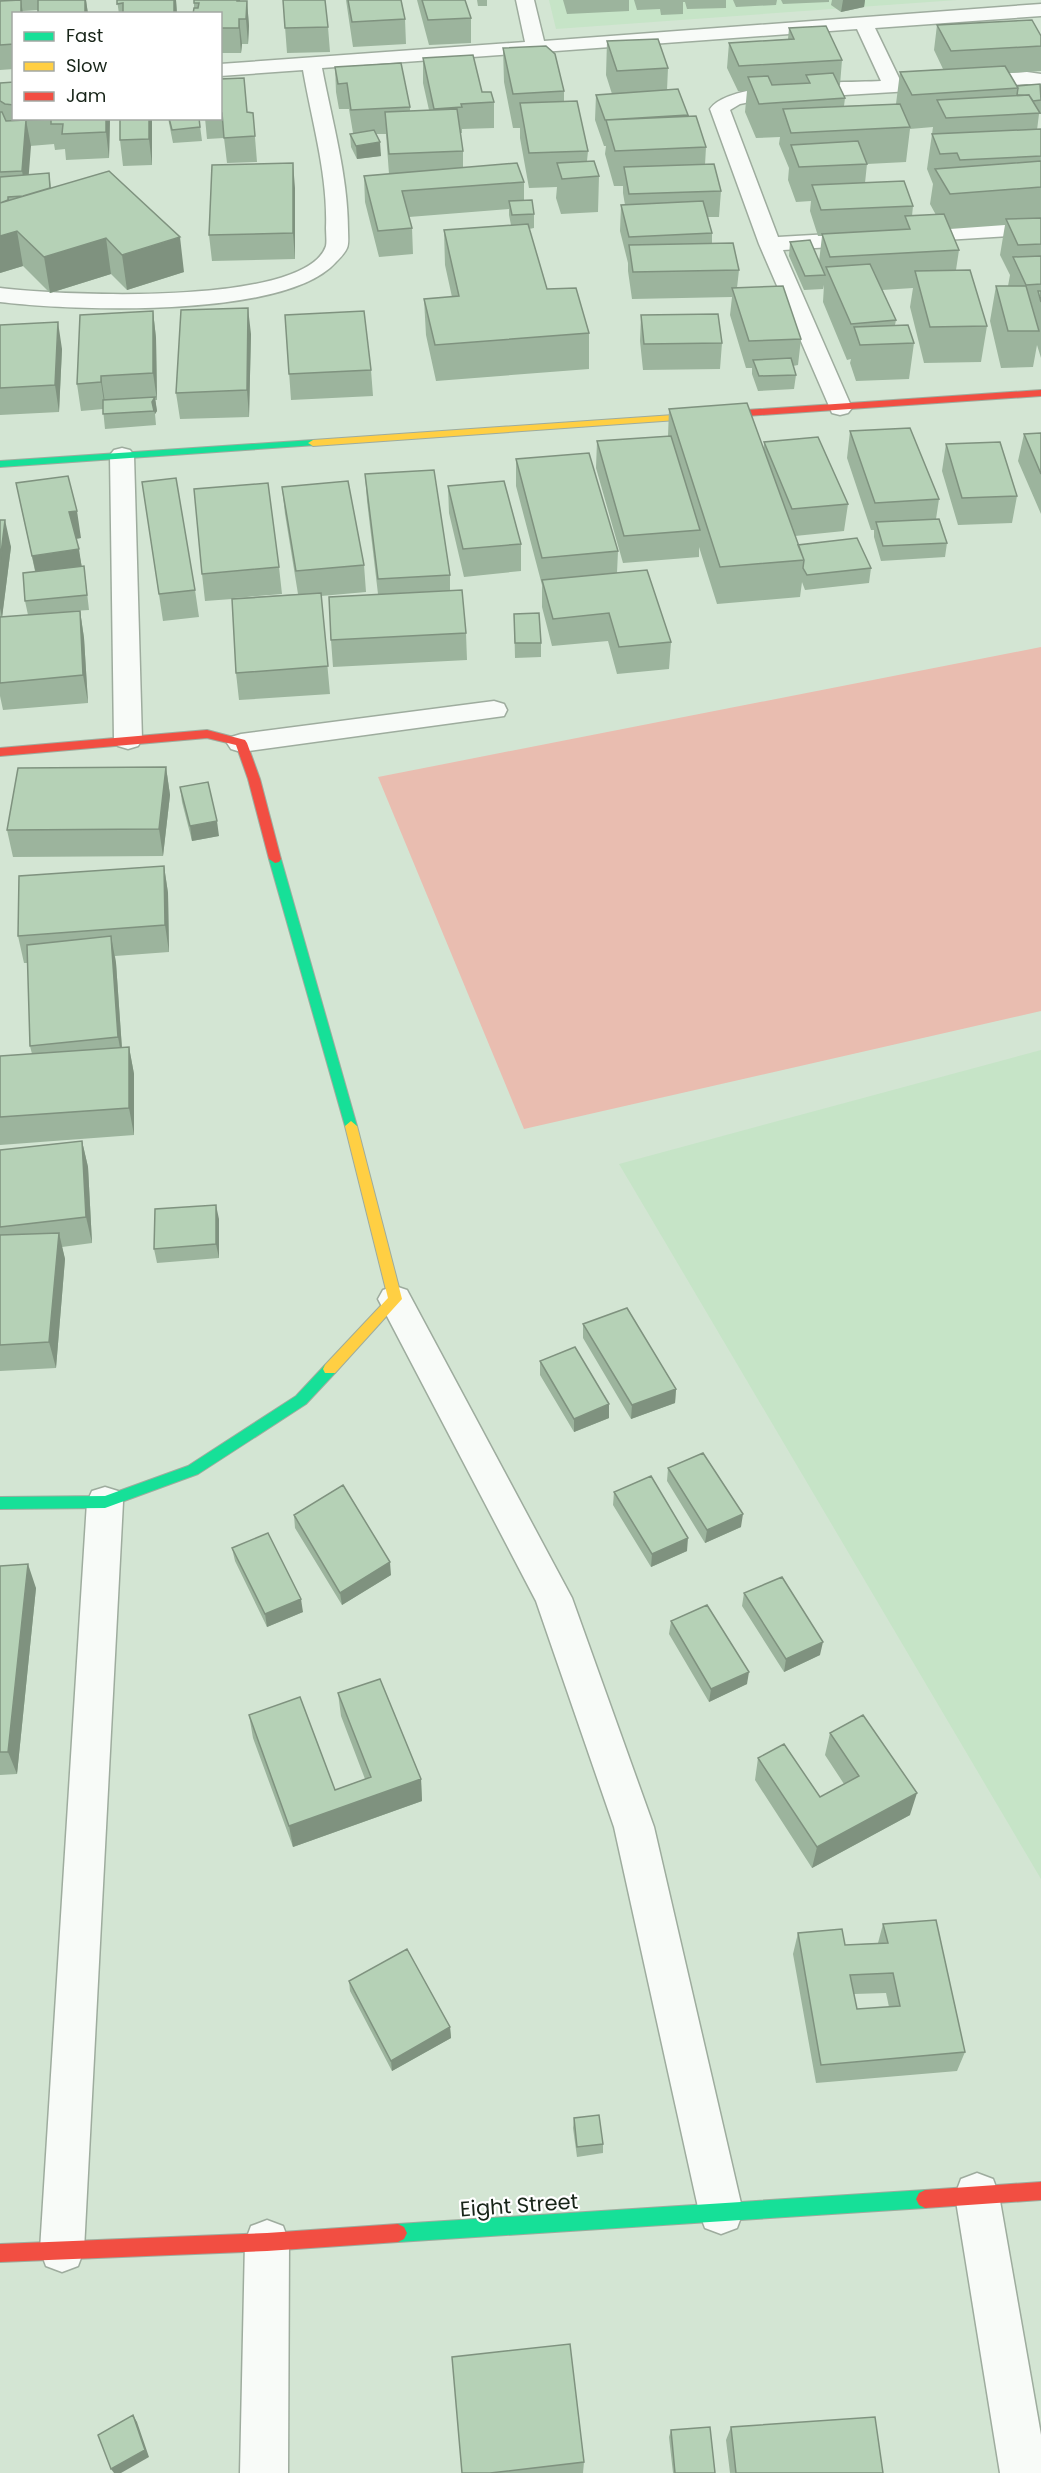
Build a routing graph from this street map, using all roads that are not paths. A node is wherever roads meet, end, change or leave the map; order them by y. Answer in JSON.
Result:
{"nodes":[{"id":1,"x":525,"y":0,"type":"edge"},
{"id":2,"x":1041,"y":9,"type":"edge"},
{"id":3,"x":862,"y":22,"type":"junction"},
{"id":4,"x":536,"y":46,"type":"junction"},
{"id":5,"x":312,"y":65,"type":"junction"},
{"id":6,"x":222,"y":70,"type":"edge"},
{"id":7,"x":1041,"y":80,"type":"edge"},
{"id":8,"x":893,"y":86,"type":"junction"},
{"id":9,"x":1041,"y":228,"type":"edge"},
{"id":10,"x":770,"y":244,"type":"junction"},
{"id":11,"x":0,"y":294,"type":"edge"},
{"id":12,"x":1041,"y":393,"type":"edge"},
{"id":13,"x":840,"y":408,"type":"junction"},
{"id":14,"x":122,"y":455,"type":"junction"},
{"id":15,"x":0,"y":464,"type":"edge"},
{"id":16,"x":494,"y":710,"type":"dead end"},
{"id":17,"x":128,"y":740,"type":"junction"},
{"id":18,"x":241,"y":743,"type":"junction"},
{"id":19,"x":0,"y":752,"type":"edge"},
{"id":20,"x":395,"y":1299,"type":"junction"},
{"id":21,"x":105,"y":1502,"type":"junction"},
{"id":22,"x":0,"y":1503,"type":"edge"},
{"id":23,"x":1041,"y":2191,"type":"edge"},
{"id":24,"x":977,"y":2195,"type":"junction"},
{"id":25,"x":721,"y":2212,"type":"junction"},
{"id":26,"x":267,"y":2242,"type":"junction"},
{"id":27,"x":62,"y":2250,"type":"junction"},
{"id":28,"x":0,"y":2253,"type":"edge"},
{"id":29,"x":264,"y":2473,"type":"edge"},
{"id":30,"x":1024,"y":2473,"type":"edge"}],
"edges":[{"from":1,"to":4,"type":"street"},
{"from":2,"to":3,"type":"street"},
{"from":3,"to":4,"type":"street"},
{"from":3,"to":8,"type":"street"},
{"from":4,"to":5,"type":"street"},
{"from":5,"to":6,"type":"street"},
{"from":5,"to":11,"type":"street"},
{"from":7,"to":8,"type":"street"},
{"from":8,"to":10,"type":"street"},
{"from":9,"to":10,"type":"street"},
{"from":10,"to":13,"type":"street"},
{"from":12,"to":13,"type":"street"},
{"from":13,"to":14,"type":"street"},
{"from":14,"to":15,"type":"street"},
{"from":14,"to":17,"type":"street"},
{"from":16,"to":18,"type":"street"},
{"from":17,"to":18,"type":"street"},
{"from":17,"to":19,"type":"street"},
{"from":18,"to":20,"type":"street"},
{"from":20,"to":21,"type":"street"},
{"from":20,"to":25,"type":"street"},
{"from":21,"to":22,"type":"street"},
{"from":21,"to":27,"type":"street"},
{"from":23,"to":24,"type":"street","name":"Eight Street"},
{"from":24,"to":25,"type":"street","name":"Eight Street"},
{"from":24,"to":30,"type":"street"},
{"from":25,"to":26,"type":"street","name":"Eight Street"},
{"from":26,"to":27,"type":"street","name":"Eight Street"},
{"from":26,"to":29,"type":"street"},
{"from":27,"to":28,"type":"street","name":"Eight Street"}]}
